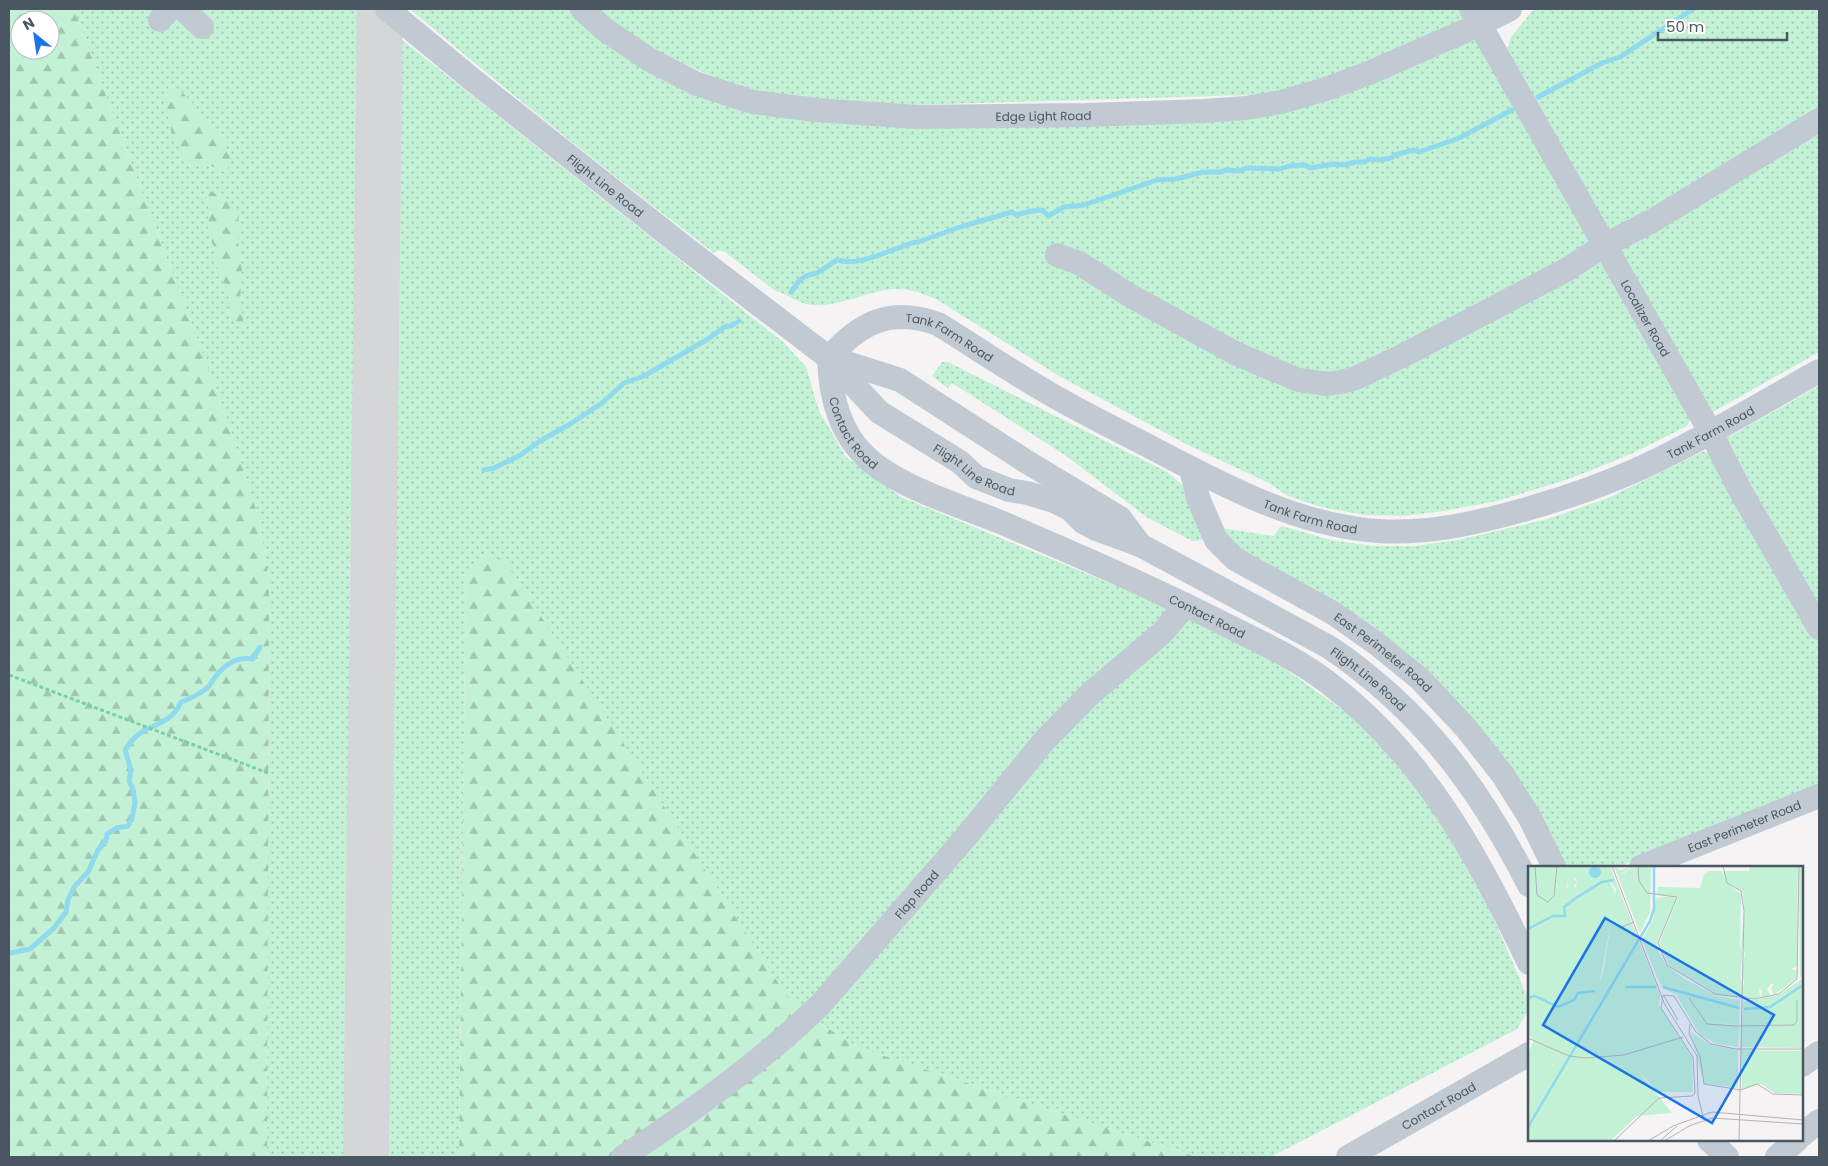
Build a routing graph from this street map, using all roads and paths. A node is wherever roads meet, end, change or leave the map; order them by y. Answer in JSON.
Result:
{"nodes":[{"id":1,"x":183,"y":9,"type":"edge"},
{"id":2,"x":388,"y":9,"type":"edge"},
{"id":3,"x":582,"y":9,"type":"edge"},
{"id":4,"x":1510,"y":9,"type":"edge"},
{"id":5,"x":1476,"y":16,"type":"edge"},
{"id":6,"x":202,"y":27,"type":"dead end"},
{"id":7,"x":1819,"y":120,"type":"edge"},
{"id":8,"x":1605,"y":245,"type":"junction"},
{"id":9,"x":1057,"y":255,"type":"dead end"},
{"id":10,"x":829,"y":358,"type":"junction"},
{"id":11,"x":1819,"y":370,"type":"edge"},
{"id":12,"x":1710,"y":433,"type":"junction"},
{"id":13,"x":1192,"y":468,"type":"junction"},
{"id":14,"x":1140,"y":545,"type":"junction"},
{"id":15,"x":1186,"y":605,"type":"junction"},
{"id":16,"x":1819,"y":628,"type":"edge"},
{"id":17,"x":9,"y":675,"type":"edge"},
{"id":18,"x":268,"y":773,"type":"dead end"},
{"id":19,"x":1819,"y":796,"type":"edge"},
{"id":20,"x":1554,"y":866,"type":"edge"},
{"id":21,"x":1644,"y":866,"type":"edge"},
{"id":22,"x":1528,"y":883,"type":"edge"},
{"id":23,"x":1528,"y":961,"type":"edge"},
{"id":24,"x":1819,"y":1052,"type":"edge"},
{"id":25,"x":1528,"y":1055,"type":"edge"},
{"id":26,"x":1803,"y":1064,"type":"edge"},
{"id":27,"x":1819,"y":1121,"type":"edge"},
{"id":28,"x":1803,"y":1135,"type":"edge"},
{"id":29,"x":1795,"y":1141,"type":"edge"},
{"id":30,"x":622,"y":1157,"type":"edge"},
{"id":31,"x":1348,"y":1157,"type":"edge"},
{"id":32,"x":1777,"y":1157,"type":"edge"}],
"edges":[{"from":1,"to":6,"type":"street"},
{"from":2,"to":10,"type":"street","name":"Flight Line Road"},
{"from":3,"to":5,"type":"street","name":"Edge Light Road"},
{"from":4,"to":5,"type":"street","name":"Edge Light Road"},
{"from":5,"to":8,"type":"street","name":"Localizer Road"},
{"from":7,"to":8,"type":"street"},
{"from":8,"to":9,"type":"street"},
{"from":8,"to":12,"type":"street","name":"Localizer Road"},
{"from":10,"to":13,"type":"street","name":"Tank Farm Road"},
{"from":10,"to":14,"type":"street","name":"Flight Line Road"},
{"from":10,"to":14,"type":"street","name":"Flight Line Road"},
{"from":10,"to":15,"type":"street","name":"Contact Road"},
{"from":11,"to":12,"type":"street","name":"Tank Farm Road"},
{"from":12,"to":13,"type":"street","name":"Tank Farm Road"},
{"from":12,"to":16,"type":"street","name":"Localizer Road"},
{"from":13,"to":20,"type":"street","name":"East Perimeter Road"},
{"from":14,"to":22,"type":"street","name":"Flight Line Road"},
{"from":15,"to":23,"type":"street","name":"Contact Road"},
{"from":15,"to":30,"type":"street","name":"Flap Road"},
{"from":17,"to":18,"type":"path"},
{"from":19,"to":21,"type":"street","name":"East Perimeter Road"},
{"from":24,"to":26,"type":"street"},
{"from":25,"to":31,"type":"street","name":"Contact Road"},
{"from":27,"to":28,"type":"street"},
{"from":29,"to":32,"type":"street"}]}
